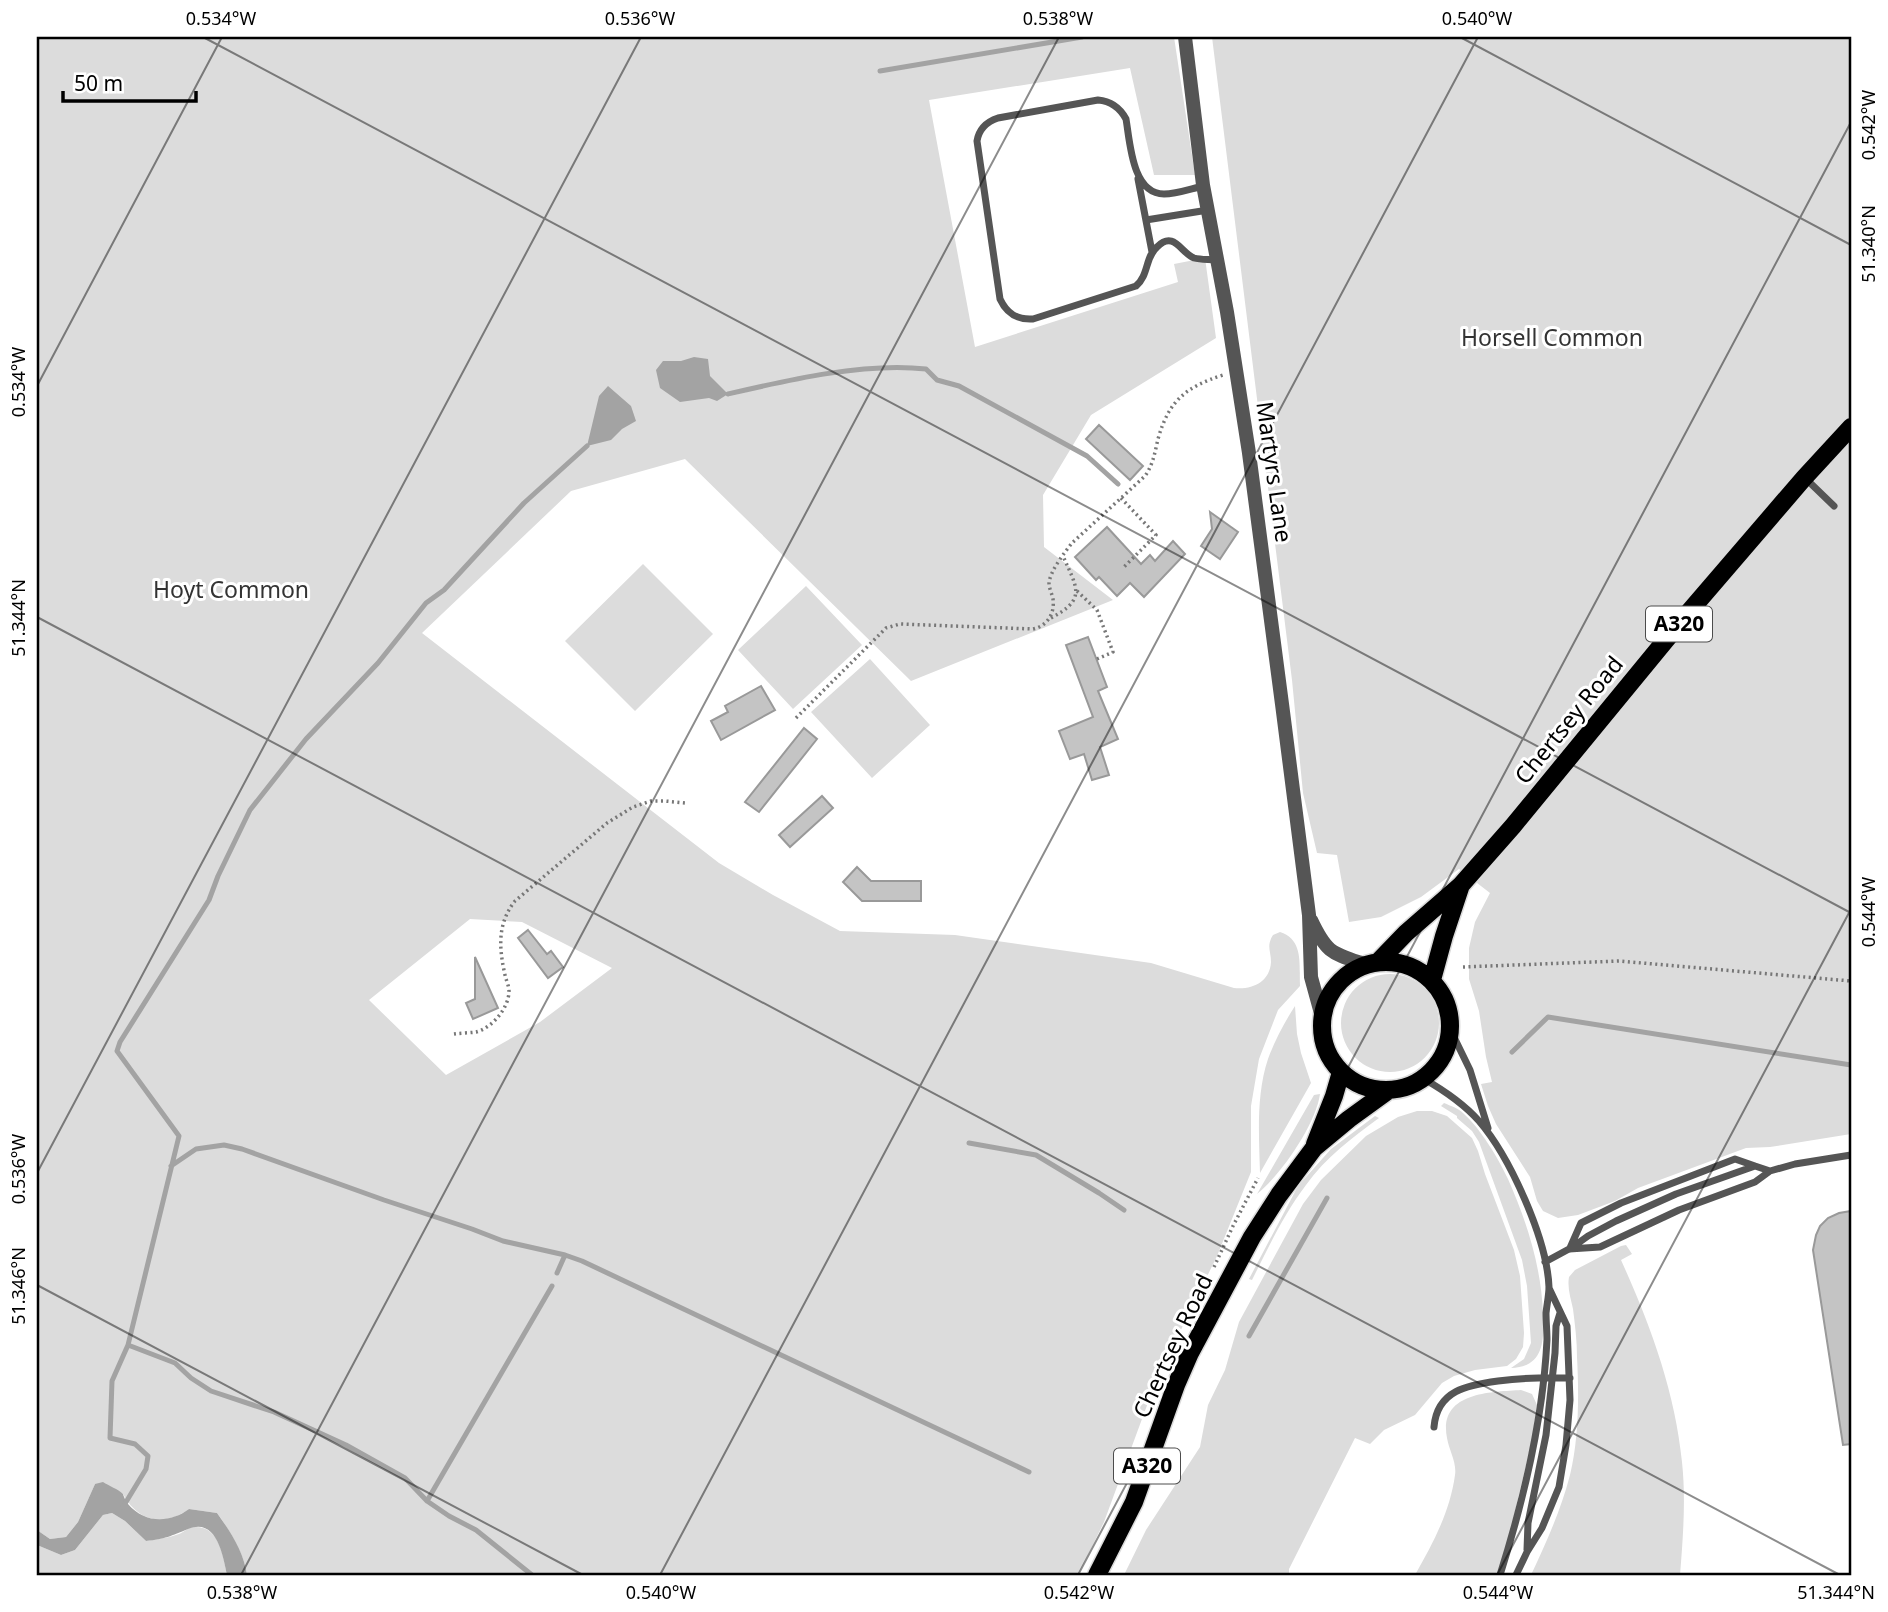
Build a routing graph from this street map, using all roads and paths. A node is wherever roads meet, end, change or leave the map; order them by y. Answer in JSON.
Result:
{"nodes":[{"id":1,"x":1185,"y":37,"type":"edge"},
{"id":2,"x":1138,"y":175,"type":"junction"},
{"id":3,"x":1203,"y":186,"type":"junction"},
{"id":4,"x":1208,"y":210,"type":"junction"},
{"id":5,"x":1146,"y":220,"type":"junction"},
{"id":6,"x":1152,"y":251,"type":"junction"},
{"id":7,"x":1217,"y":260,"type":"junction"},
{"id":8,"x":1236,"y":371,"type":"junction"},
{"id":9,"x":1851,"y":427,"type":"edge"},
{"id":10,"x":1804,"y":478,"type":"junction"},
{"id":11,"x":1121,"y":498,"type":"junction"},
{"id":12,"x":1834,"y":506,"type":"dead end"},
{"id":13,"x":1063,"y":555,"type":"junction"},
{"id":14,"x":1124,"y":568,"type":"dead end"},
{"id":15,"x":1077,"y":592,"type":"junction"},
{"id":16,"x":1049,"y":619,"type":"junction"},
{"id":17,"x":1097,"y":659,"type":"dead end"},
{"id":18,"x":796,"y":718,"type":"dead end"},
{"id":19,"x":685,"y":803,"type":"dead end"},
{"id":20,"x":1461,"y":885,"type":"junction"},
{"id":21,"x":1309,"y":915,"type":"junction"},
{"id":22,"x":1372,"y":963,"type":"junction"},
{"id":23,"x":1464,"y":967,"type":"dead end"},
{"id":24,"x":1432,"y":980,"type":"junction"},
{"id":25,"x":1851,"y":981,"type":"edge"},
{"id":26,"x":1322,"y":1017,"type":"junction"},
{"id":27,"x":1451,"y":1031,"type":"junction"},
{"id":28,"x":454,"y":1034,"type":"dead end"},
{"id":29,"x":1341,"y":1072,"type":"junction"},
{"id":30,"x":1424,"y":1079,"type":"junction"},
{"id":31,"x":1389,"y":1090,"type":"junction"},
{"id":32,"x":1489,"y":1133,"type":"junction"},
{"id":33,"x":1314,"y":1148,"type":"junction"},
{"id":34,"x":1851,"y":1155,"type":"edge"},
{"id":35,"x":1755,"y":1166,"type":"junction"},
{"id":36,"x":1770,"y":1171,"type":"junction"},
{"id":37,"x":1724,"y":1176,"type":"junction"},
{"id":38,"x":1730,"y":1191,"type":"junction"},
{"id":39,"x":1569,"y":1250,"type":"junction"},
{"id":40,"x":1545,"y":1262,"type":"junction"},
{"id":41,"x":1549,"y":1287,"type":"junction"},
{"id":42,"x":1560,"y":1312,"type":"junction"},
{"id":43,"x":1544,"y":1377,"type":"junction"},
{"id":44,"x":1553,"y":1378,"type":"junction"},
{"id":45,"x":1570,"y":1378,"type":"junction"},
{"id":46,"x":1434,"y":1427,"type":"dead end"},
{"id":47,"x":1527,"y":1552,"type":"junction"},
{"id":48,"x":1097,"y":1575,"type":"edge"},
{"id":49,"x":1500,"y":1575,"type":"edge"},
{"id":50,"x":1516,"y":1575,"type":"edge"}],
"edges":[{"from":1,"to":3,"type":"street","name":"Martyrs Lane"},
{"from":2,"to":3,"type":"lane"},
{"from":2,"to":5,"type":"lane"},
{"from":2,"to":6,"type":"lane"},
{"from":3,"to":4,"type":"street","name":"Martyrs Lane"},
{"from":4,"to":5,"type":"lane"},
{"from":4,"to":7,"type":"street","name":"Martyrs Lane"},
{"from":5,"to":6,"type":"lane"},
{"from":6,"to":7,"type":"lane"},
{"from":7,"to":8,"type":"street","name":"Martyrs Lane"},
{"from":8,"to":11,"type":"path"},
{"from":8,"to":21,"type":"street","name":"Martyrs Lane"},
{"from":9,"to":10,"type":"main road","name":"Chertsey Road","number":"A320"},
{"from":10,"to":12,"type":"lane"},
{"from":10,"to":20,"type":"main road","name":"Chertsey Road","number":"A320"},
{"from":11,"to":13,"type":"path"},
{"from":11,"to":14,"type":"path"},
{"from":13,"to":15,"type":"path"},
{"from":13,"to":16,"type":"path"},
{"from":15,"to":16,"type":"path"},
{"from":15,"to":17,"type":"path"},
{"from":16,"to":18,"type":"path"},
{"from":19,"to":28,"type":"path"},
{"from":20,"to":22,"type":"main road","name":"Chertsey Road","number":"A320"},
{"from":20,"to":24,"type":"main road","name":"Chertsey Road","number":"A320"},
{"from":21,"to":22,"type":"street","name":"Martyrs Lane"},
{"from":21,"to":26,"type":"street","name":"Martyrs Lane"},
{"from":22,"to":24,"type":"main road"},
{"from":22,"to":26,"type":"main road"},
{"from":23,"to":25,"type":"path"},
{"from":24,"to":27,"type":"main road"},
{"from":26,"to":29,"type":"main road"},
{"from":27,"to":30,"type":"main road"},
{"from":27,"to":32,"type":"lane"},
{"from":29,"to":31,"type":"main road"},
{"from":29,"to":33,"type":"main road","name":"Chertsey Road"},
{"from":30,"to":31,"type":"main road"},
{"from":30,"to":32,"type":"lane"},
{"from":31,"to":33,"type":"main road","name":"Chertsey Road","number":"A320"},
{"from":32,"to":40,"type":"lane"},
{"from":33,"to":48,"type":"main road","name":"Chertsey Road","number":"A320"},
{"from":34,"to":36,"type":"lane"},
{"from":35,"to":36,"type":"lane"},
{"from":35,"to":37,"type":"lane"},
{"from":35,"to":39,"type":"lane"},
{"from":36,"to":38,"type":"lane"},
{"from":37,"to":38,"type":"lane"},
{"from":37,"to":39,"type":"lane"},
{"from":38,"to":39,"type":"lane"},
{"from":39,"to":40,"type":"lane"},
{"from":40,"to":41,"type":"lane"},
{"from":41,"to":42,"type":"lane"},
{"from":41,"to":43,"type":"lane"},
{"from":42,"to":44,"type":"lane"},
{"from":42,"to":45,"type":"lane"},
{"from":43,"to":44,"type":"lane"},
{"from":43,"to":46,"type":"lane"},
{"from":43,"to":49,"type":"lane"},
{"from":44,"to":45,"type":"lane"},
{"from":44,"to":47,"type":"lane"},
{"from":45,"to":47,"type":"lane"},
{"from":47,"to":50,"type":"lane"}]}
